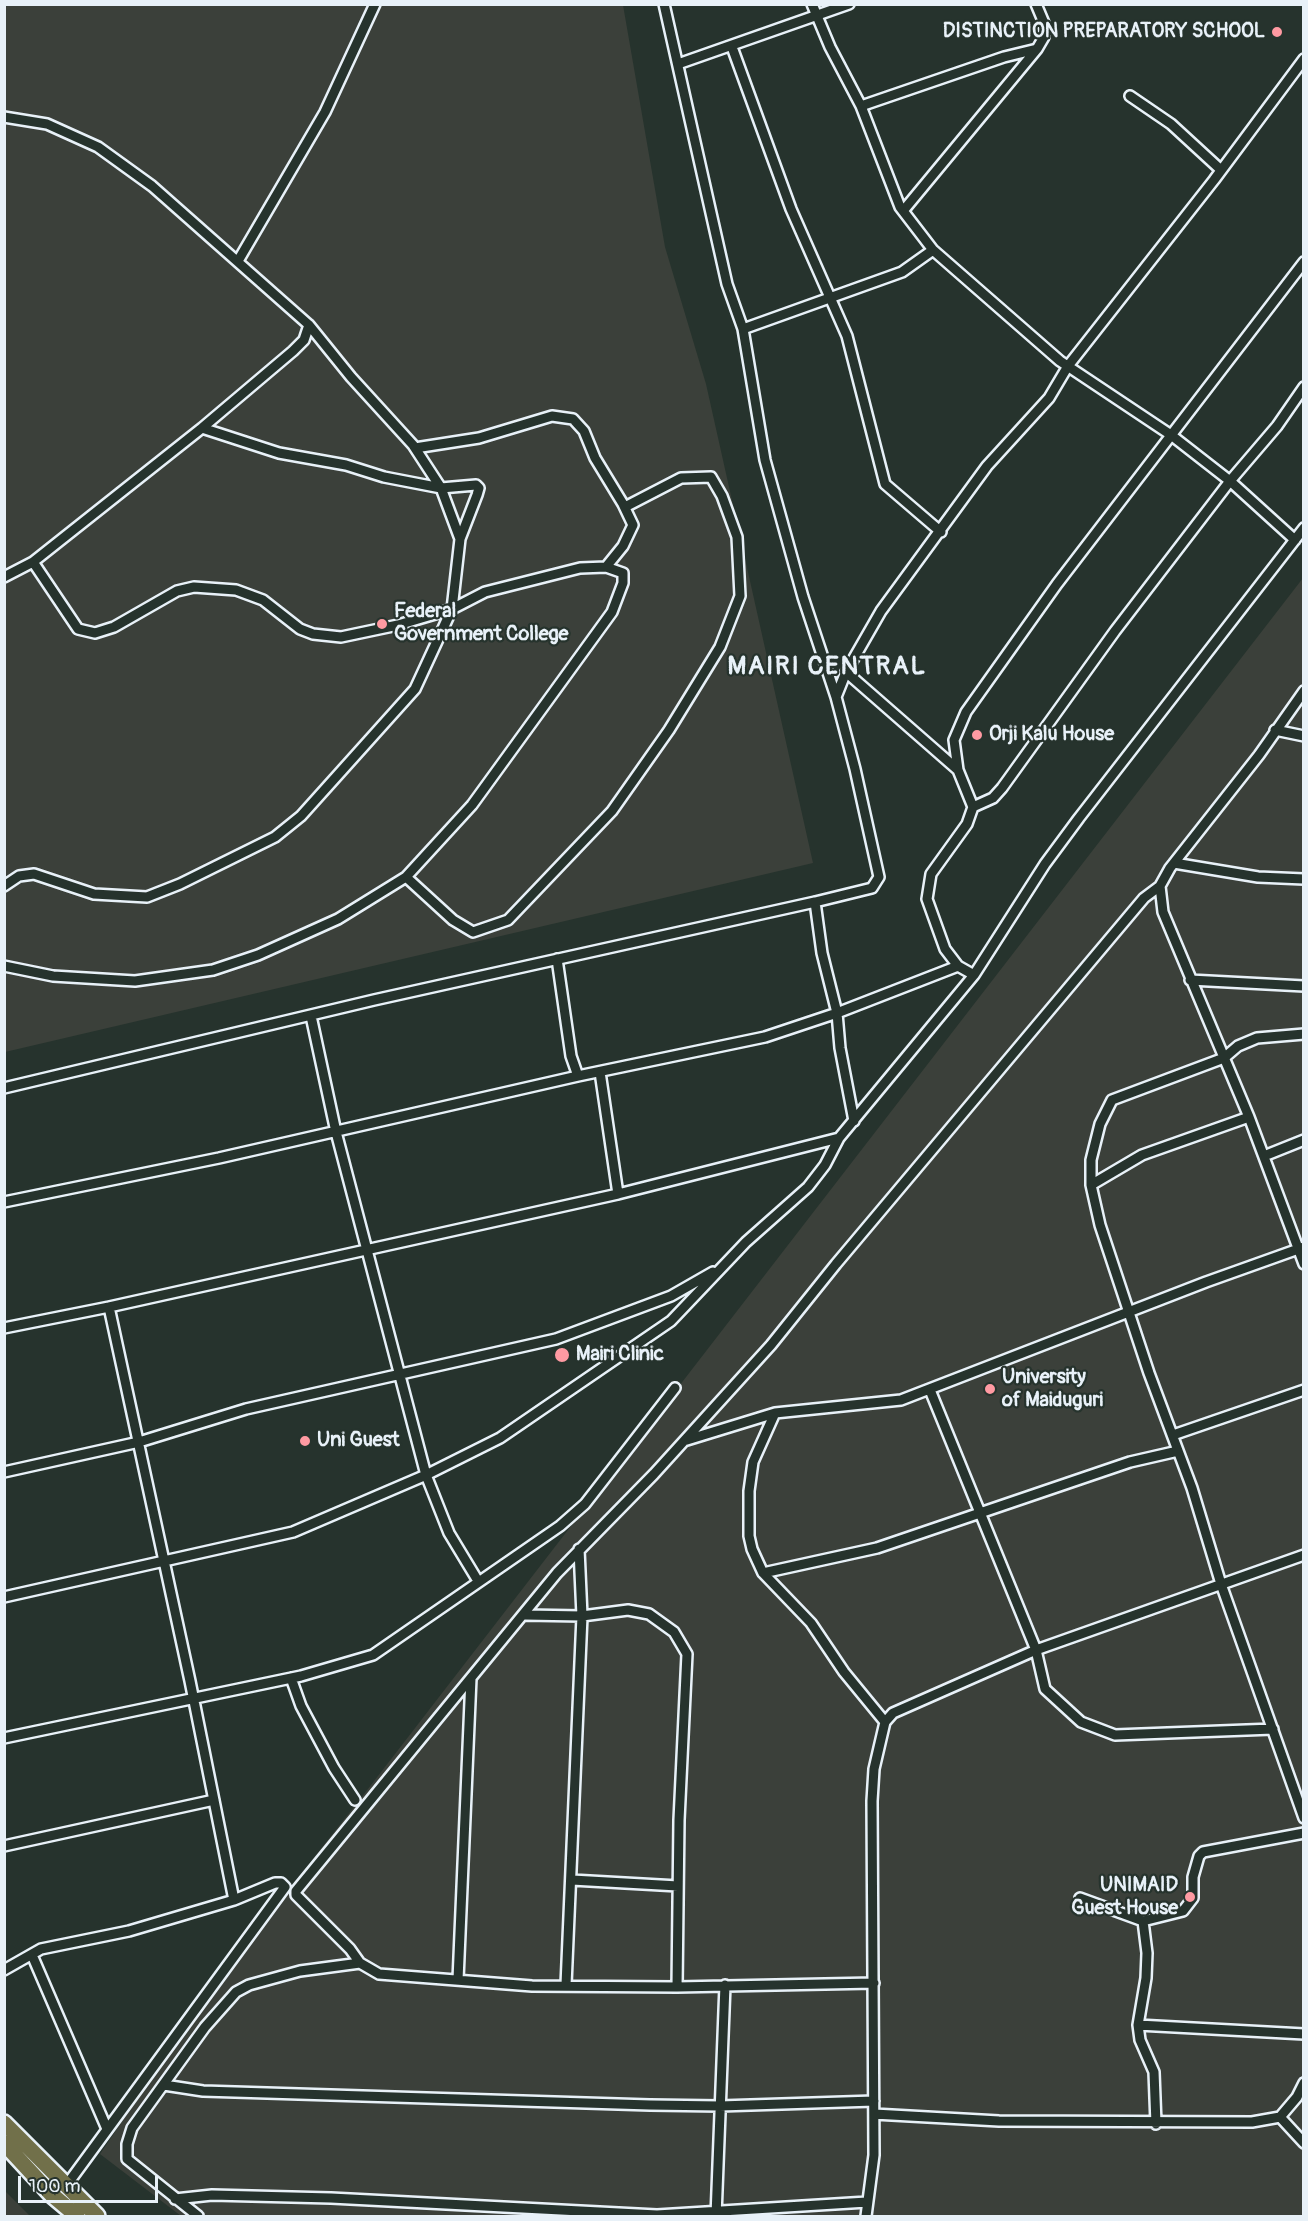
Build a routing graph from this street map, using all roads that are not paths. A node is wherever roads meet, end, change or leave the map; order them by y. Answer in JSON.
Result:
{"nodes":[{"id":1,"x":375,"y":4,"type":"edge"},
{"id":2,"x":664,"y":4,"type":"edge"},
{"id":3,"x":812,"y":4,"type":"edge"},
{"id":4,"x":849,"y":4,"type":"edge"},
{"id":5,"x":1036,"y":4,"type":"edge"},
{"id":6,"x":817,"y":15,"type":"junction"},
{"id":7,"x":732,"y":47,"type":"junction"},
{"id":8,"x":1037,"y":49,"type":"junction"},
{"id":9,"x":1304,"y":58,"type":"edge"},
{"id":10,"x":678,"y":64,"type":"junction"},
{"id":11,"x":1130,"y":96,"type":"dead end"},
{"id":12,"x":861,"y":106,"type":"junction"},
{"id":13,"x":4,"y":117,"type":"edge"},
{"id":14,"x":1221,"y":170,"type":"junction"},
{"id":15,"x":903,"y":211,"type":"junction"},
{"id":16,"x":933,"y":250,"type":"junction"},
{"id":17,"x":238,"y":261,"type":"junction"},
{"id":18,"x":1304,"y":262,"type":"edge"},
{"id":19,"x":831,"y":296,"type":"junction"},
{"id":20,"x":309,"y":325,"type":"junction"},
{"id":21,"x":743,"y":329,"type":"junction"},
{"id":22,"x":1068,"y":366,"type":"junction"},
{"id":23,"x":1304,"y":387,"type":"edge"},
{"id":24,"x":202,"y":428,"type":"junction"},
{"id":25,"x":1171,"y":435,"type":"junction"},
{"id":26,"x":415,"y":448,"type":"junction"},
{"id":27,"x":1230,"y":480,"type":"junction"},
{"id":28,"x":441,"y":488,"type":"junction"},
{"id":29,"x":625,"y":507,"type":"junction"},
{"id":30,"x":1304,"y":528,"type":"edge"},
{"id":31,"x":941,"y":531,"type":"junction"},
{"id":32,"x":460,"y":539,"type":"junction"},
{"id":33,"x":1295,"y":540,"type":"junction"},
{"id":34,"x":33,"y":562,"type":"junction"},
{"id":35,"x":606,"y":567,"type":"junction"},
{"id":36,"x":4,"y":577,"type":"edge"},
{"id":37,"x":452,"y":609,"type":"junction"},
{"id":38,"x":846,"y":672,"type":"junction"},
{"id":39,"x":1304,"y":690,"type":"edge"},
{"id":40,"x":836,"y":697,"type":"junction"},
{"id":41,"x":1275,"y":730,"type":"junction"},
{"id":42,"x":1304,"y":736,"type":"edge"},
{"id":43,"x":958,"y":770,"type":"junction"},
{"id":44,"x":974,"y":807,"type":"junction"},
{"id":45,"x":1174,"y":863,"type":"junction"},
{"id":46,"x":406,"y":877,"type":"junction"},
{"id":47,"x":1304,"y":879,"type":"edge"},
{"id":48,"x":4,"y":885,"type":"edge"},
{"id":49,"x":1160,"y":886,"type":"junction"},
{"id":50,"x":815,"y":902,"type":"junction"},
{"id":51,"x":557,"y":959,"type":"junction"},
{"id":52,"x":4,"y":966,"type":"edge"},
{"id":53,"x":958,"y":966,"type":"junction"},
{"id":54,"x":974,"y":975,"type":"junction"},
{"id":55,"x":1190,"y":980,"type":"junction"},
{"id":56,"x":1304,"y":986,"type":"edge"},
{"id":57,"x":837,"y":1013,"type":"junction"},
{"id":58,"x":310,"y":1016,"type":"junction"},
{"id":59,"x":1304,"y":1034,"type":"edge"},
{"id":60,"x":1224,"y":1058,"type":"junction"},
{"id":61,"x":600,"y":1072,"type":"junction"},
{"id":62,"x":578,"y":1076,"type":"junction"},
{"id":63,"x":4,"y":1088,"type":"edge"},
{"id":64,"x":1249,"y":1117,"type":"junction"},
{"id":65,"x":854,"y":1122,"type":"junction"},
{"id":66,"x":336,"y":1131,"type":"junction"},
{"id":67,"x":839,"y":1138,"type":"junction"},
{"id":68,"x":1304,"y":1140,"type":"edge"},
{"id":69,"x":1264,"y":1156,"type":"junction"},
{"id":70,"x":1091,"y":1185,"type":"junction"},
{"id":71,"x":618,"y":1194,"type":"junction"},
{"id":72,"x":4,"y":1202,"type":"edge"},
{"id":73,"x":1301,"y":1248,"type":"edge"},
{"id":74,"x":367,"y":1250,"type":"junction"},
{"id":75,"x":1304,"y":1264,"type":"edge"},
{"id":76,"x":722,"y":1267,"type":"junction"},
{"id":77,"x":109,"y":1307,"type":"junction"},
{"id":78,"x":1128,"y":1312,"type":"junction"},
{"id":79,"x":4,"y":1328,"type":"edge"},
{"id":80,"x":398,"y":1374,"type":"junction"},
{"id":81,"x":675,"y":1388,"type":"dead end"},
{"id":82,"x":930,"y":1390,"type":"junction"},
{"id":83,"x":1304,"y":1390,"type":"edge"},
{"id":84,"x":775,"y":1413,"type":"junction"},
{"id":85,"x":1173,"y":1435,"type":"junction"},
{"id":86,"x":684,"y":1440,"type":"junction"},
{"id":87,"x":139,"y":1442,"type":"junction"},
{"id":88,"x":1178,"y":1450,"type":"junction"},
{"id":89,"x":4,"y":1472,"type":"edge"},
{"id":90,"x":426,"y":1475,"type":"junction"},
{"id":91,"x":979,"y":1515,"type":"junction"},
{"id":92,"x":579,"y":1549,"type":"junction"},
{"id":93,"x":1304,"y":1555,"type":"edge"},
{"id":94,"x":164,"y":1562,"type":"junction"},
{"id":95,"x":763,"y":1573,"type":"junction"},
{"id":96,"x":478,"y":1581,"type":"junction"},
{"id":97,"x":1221,"y":1584,"type":"junction"},
{"id":98,"x":4,"y":1597,"type":"edge"},
{"id":99,"x":525,"y":1615,"type":"junction"},
{"id":100,"x":582,"y":1616,"type":"junction"},
{"id":101,"x":1036,"y":1650,"type":"junction"},
{"id":102,"x":291,"y":1678,"type":"junction"},
{"id":103,"x":471,"y":1678,"type":"junction"},
{"id":104,"x":194,"y":1698,"type":"junction"},
{"id":105,"x":885,"y":1722,"type":"junction"},
{"id":106,"x":1273,"y":1729,"type":"junction"},
{"id":107,"x":4,"y":1738,"type":"edge"},
{"id":108,"x":214,"y":1800,"type":"junction"},
{"id":109,"x":355,"y":1800,"type":"dead end"},
{"id":110,"x":1304,"y":1818,"type":"edge"},
{"id":111,"x":1304,"y":1833,"type":"edge"},
{"id":112,"x":4,"y":1846,"type":"edge"},
{"id":113,"x":572,"y":1880,"type":"junction"},
{"id":114,"x":678,"y":1886,"type":"junction"},
{"id":115,"x":1080,"y":1898,"type":"dead end"},
{"id":116,"x":234,"y":1900,"type":"junction"},
{"id":117,"x":1143,"y":1921,"type":"junction"},
{"id":118,"x":32,"y":1954,"type":"junction"},
{"id":119,"x":360,"y":1963,"type":"junction"},
{"id":120,"x":4,"y":1970,"type":"edge"},
{"id":121,"x":458,"y":1980,"type":"junction"},
{"id":122,"x":874,"y":1983,"type":"junction"},
{"id":123,"x":566,"y":1985,"type":"junction"},
{"id":124,"x":725,"y":1985,"type":"junction"},
{"id":125,"x":677,"y":1987,"type":"junction"},
{"id":126,"x":1138,"y":2025,"type":"junction"},
{"id":127,"x":1304,"y":2034,"type":"edge"},
{"id":128,"x":1304,"y":2083,"type":"edge"},
{"id":129,"x":164,"y":2085,"type":"junction"},
{"id":130,"x":874,"y":2101,"type":"junction"},
{"id":131,"x":720,"y":2106,"type":"junction"},
{"id":132,"x":874,"y":2114,"type":"junction"},
{"id":133,"x":1280,"y":2117,"type":"junction"},
{"id":134,"x":4,"y":2123,"type":"edge"},
{"id":135,"x":1156,"y":2124,"type":"junction"},
{"id":136,"x":107,"y":2129,"type":"junction"},
{"id":137,"x":9,"y":2141,"type":"edge"},
{"id":138,"x":1304,"y":2143,"type":"edge"},
{"id":139,"x":66,"y":2187,"type":"junction"},
{"id":140,"x":174,"y":2199,"type":"junction"},
{"id":141,"x":867,"y":2202,"type":"junction"},
{"id":142,"x":475,"y":2211,"type":"edge"},
{"id":143,"x":716,"y":2214,"type":"edge"},
{"id":144,"x":866,"y":2216,"type":"edge"},
{"id":145,"x":77,"y":2217,"type":"edge"},
{"id":146,"x":97,"y":2217,"type":"edge"},
{"id":147,"x":198,"y":2217,"type":"edge"}],
"edges":[{"from":1,"to":17,"type":"street"},
{"from":2,"to":10,"type":"street"},
{"from":3,"to":6,"type":"street"},
{"from":4,"to":6,"type":"street"},
{"from":5,"to":8,"type":"street"},
{"from":6,"to":7,"type":"street"},
{"from":6,"to":12,"type":"street"},
{"from":7,"to":10,"type":"street"},
{"from":7,"to":19,"type":"street"},
{"from":8,"to":12,"type":"street"},
{"from":8,"to":15,"type":"street"},
{"from":9,"to":14,"type":"street"},
{"from":10,"to":21,"type":"street"},
{"from":11,"to":14,"type":"street"},
{"from":12,"to":15,"type":"street"},
{"from":13,"to":17,"type":"street"},
{"from":14,"to":22,"type":"street"},
{"from":15,"to":16,"type":"street"},
{"from":16,"to":19,"type":"street"},
{"from":16,"to":22,"type":"street"},
{"from":17,"to":20,"type":"street"},
{"from":18,"to":25,"type":"street"},
{"from":19,"to":21,"type":"street"},
{"from":19,"to":31,"type":"street"},
{"from":20,"to":24,"type":"street"},
{"from":20,"to":26,"type":"street"},
{"from":21,"to":40,"type":"street"},
{"from":22,"to":25,"type":"street"},
{"from":22,"to":31,"type":"street"},
{"from":23,"to":27,"type":"street"},
{"from":24,"to":28,"type":"street"},
{"from":24,"to":34,"type":"street"},
{"from":25,"to":27,"type":"street"},
{"from":25,"to":43,"type":"street"},
{"from":26,"to":28,"type":"street"},
{"from":26,"to":29,"type":"street"},
{"from":27,"to":33,"type":"street"},
{"from":27,"to":44,"type":"street"},
{"from":28,"to":32,"type":"street"},
{"from":28,"to":32,"type":"street"},
{"from":29,"to":35,"type":"street"},
{"from":29,"to":46,"type":"street"},
{"from":30,"to":33,"type":"street"},
{"from":31,"to":38,"type":"street"},
{"from":32,"to":37,"type":"street"},
{"from":33,"to":54,"type":"street"},
{"from":34,"to":36,"type":"street"},
{"from":34,"to":37,"type":"street"},
{"from":35,"to":37,"type":"street"},
{"from":35,"to":46,"type":"street"},
{"from":37,"to":48,"type":"street"},
{"from":38,"to":40,"type":"street"},
{"from":38,"to":43,"type":"street"},
{"from":39,"to":41,"type":"street"},
{"from":40,"to":50,"type":"street"},
{"from":41,"to":42,"type":"street"},
{"from":41,"to":45,"type":"street"},
{"from":43,"to":44,"type":"street"},
{"from":44,"to":53,"type":"street"},
{"from":45,"to":47,"type":"street"},
{"from":45,"to":49,"type":"street"},
{"from":46,"to":52,"type":"street"},
{"from":49,"to":55,"type":"street"},
{"from":49,"to":86,"type":"street"},
{"from":50,"to":51,"type":"street"},
{"from":50,"to":57,"type":"street"},
{"from":51,"to":58,"type":"street"},
{"from":51,"to":62,"type":"street"},
{"from":53,"to":54,"type":"street"},
{"from":53,"to":57,"type":"street"},
{"from":54,"to":65,"type":"street"},
{"from":55,"to":56,"type":"street"},
{"from":55,"to":60,"type":"street"},
{"from":57,"to":61,"type":"street"},
{"from":57,"to":65,"type":"street"},
{"from":58,"to":63,"type":"street"},
{"from":58,"to":66,"type":"street"},
{"from":59,"to":60,"type":"street"},
{"from":60,"to":64,"type":"street"},
{"from":60,"to":70,"type":"street"},
{"from":61,"to":62,"type":"street"},
{"from":61,"to":71,"type":"street"},
{"from":62,"to":66,"type":"street"},
{"from":64,"to":69,"type":"street"},
{"from":64,"to":70,"type":"street"},
{"from":65,"to":67,"type":"street"},
{"from":66,"to":72,"type":"street"},
{"from":66,"to":74,"type":"street"},
{"from":67,"to":71,"type":"street"},
{"from":67,"to":76,"type":"street"},
{"from":68,"to":69,"type":"street"},
{"from":69,"to":73,"type":"street"},
{"from":70,"to":78,"type":"street"},
{"from":71,"to":74,"type":"street"},
{"from":73,"to":75,"type":"street"},
{"from":73,"to":78,"type":"street"},
{"from":74,"to":77,"type":"street"},
{"from":74,"to":80,"type":"street"},
{"from":76,"to":80,"type":"street"},
{"from":76,"to":90,"type":"street"},
{"from":77,"to":79,"type":"street"},
{"from":77,"to":87,"type":"street"},
{"from":78,"to":82,"type":"street"},
{"from":78,"to":85,"type":"street"},
{"from":80,"to":87,"type":"street"},
{"from":80,"to":90,"type":"street"},
{"from":81,"to":96,"type":"street"},
{"from":82,"to":84,"type":"street"},
{"from":82,"to":91,"type":"street"},
{"from":83,"to":85,"type":"street"},
{"from":84,"to":86,"type":"street"},
{"from":84,"to":95,"type":"street"},
{"from":85,"to":88,"type":"street"},
{"from":86,"to":92,"type":"street"},
{"from":87,"to":89,"type":"street"},
{"from":87,"to":94,"type":"street"},
{"from":88,"to":91,"type":"street"},
{"from":88,"to":97,"type":"street"},
{"from":90,"to":94,"type":"street"},
{"from":90,"to":96,"type":"street"},
{"from":91,"to":95,"type":"street"},
{"from":91,"to":101,"type":"street"},
{"from":92,"to":99,"type":"street"},
{"from":92,"to":100,"type":"street"},
{"from":93,"to":97,"type":"street"},
{"from":94,"to":98,"type":"street"},
{"from":94,"to":104,"type":"street"},
{"from":95,"to":105,"type":"street"},
{"from":96,"to":102,"type":"street"},
{"from":97,"to":101,"type":"street"},
{"from":97,"to":106,"type":"street"},
{"from":99,"to":100,"type":"street"},
{"from":99,"to":103,"type":"street"},
{"from":100,"to":113,"type":"street"},
{"from":100,"to":114,"type":"street"},
{"from":101,"to":105,"type":"street"},
{"from":101,"to":106,"type":"street"},
{"from":102,"to":104,"type":"street"},
{"from":102,"to":109,"type":"street"},
{"from":103,"to":119,"type":"street"},
{"from":103,"to":121,"type":"street"},
{"from":104,"to":107,"type":"street"},
{"from":104,"to":108,"type":"street"},
{"from":105,"to":122,"type":"street"},
{"from":106,"to":110,"type":"street"},
{"from":108,"to":112,"type":"street"},
{"from":108,"to":116,"type":"street"},
{"from":111,"to":117,"type":"street"},
{"from":113,"to":114,"type":"street"},
{"from":113,"to":123,"type":"street"},
{"from":114,"to":125,"type":"street"},
{"from":115,"to":117,"type":"street"},
{"from":116,"to":118,"type":"street"},
{"from":116,"to":136,"type":"street"},
{"from":117,"to":126,"type":"street"},
{"from":118,"to":120,"type":"street"},
{"from":118,"to":136,"type":"street"},
{"from":119,"to":121,"type":"street"},
{"from":119,"to":129,"type":"street"},
{"from":121,"to":123,"type":"street"},
{"from":122,"to":124,"type":"street"},
{"from":122,"to":130,"type":"street"},
{"from":123,"to":125,"type":"street"},
{"from":124,"to":125,"type":"street"},
{"from":124,"to":131,"type":"street"},
{"from":126,"to":127,"type":"street"},
{"from":126,"to":135,"type":"street"},
{"from":128,"to":133,"type":"street"},
{"from":129,"to":131,"type":"street"},
{"from":129,"to":140,"type":"street"},
{"from":130,"to":131,"type":"street"},
{"from":130,"to":132,"type":"street"},
{"from":131,"to":143,"type":"street"},
{"from":132,"to":135,"type":"street"},
{"from":132,"to":141,"type":"street"},
{"from":133,"to":135,"type":"street"},
{"from":133,"to":138,"type":"street"},
{"from":134,"to":137,"type":"highway"},
{"from":136,"to":139,"type":"street"},
{"from":137,"to":139,"type":"highway"},
{"from":137,"to":145,"type":"highway"},
{"from":139,"to":146,"type":"highway"},
{"from":140,"to":142,"type":"street"},
{"from":140,"to":147,"type":"street"},
{"from":141,"to":143,"type":"street"},
{"from":141,"to":144,"type":"street"},
{"from":142,"to":143,"type":"street"}]}
